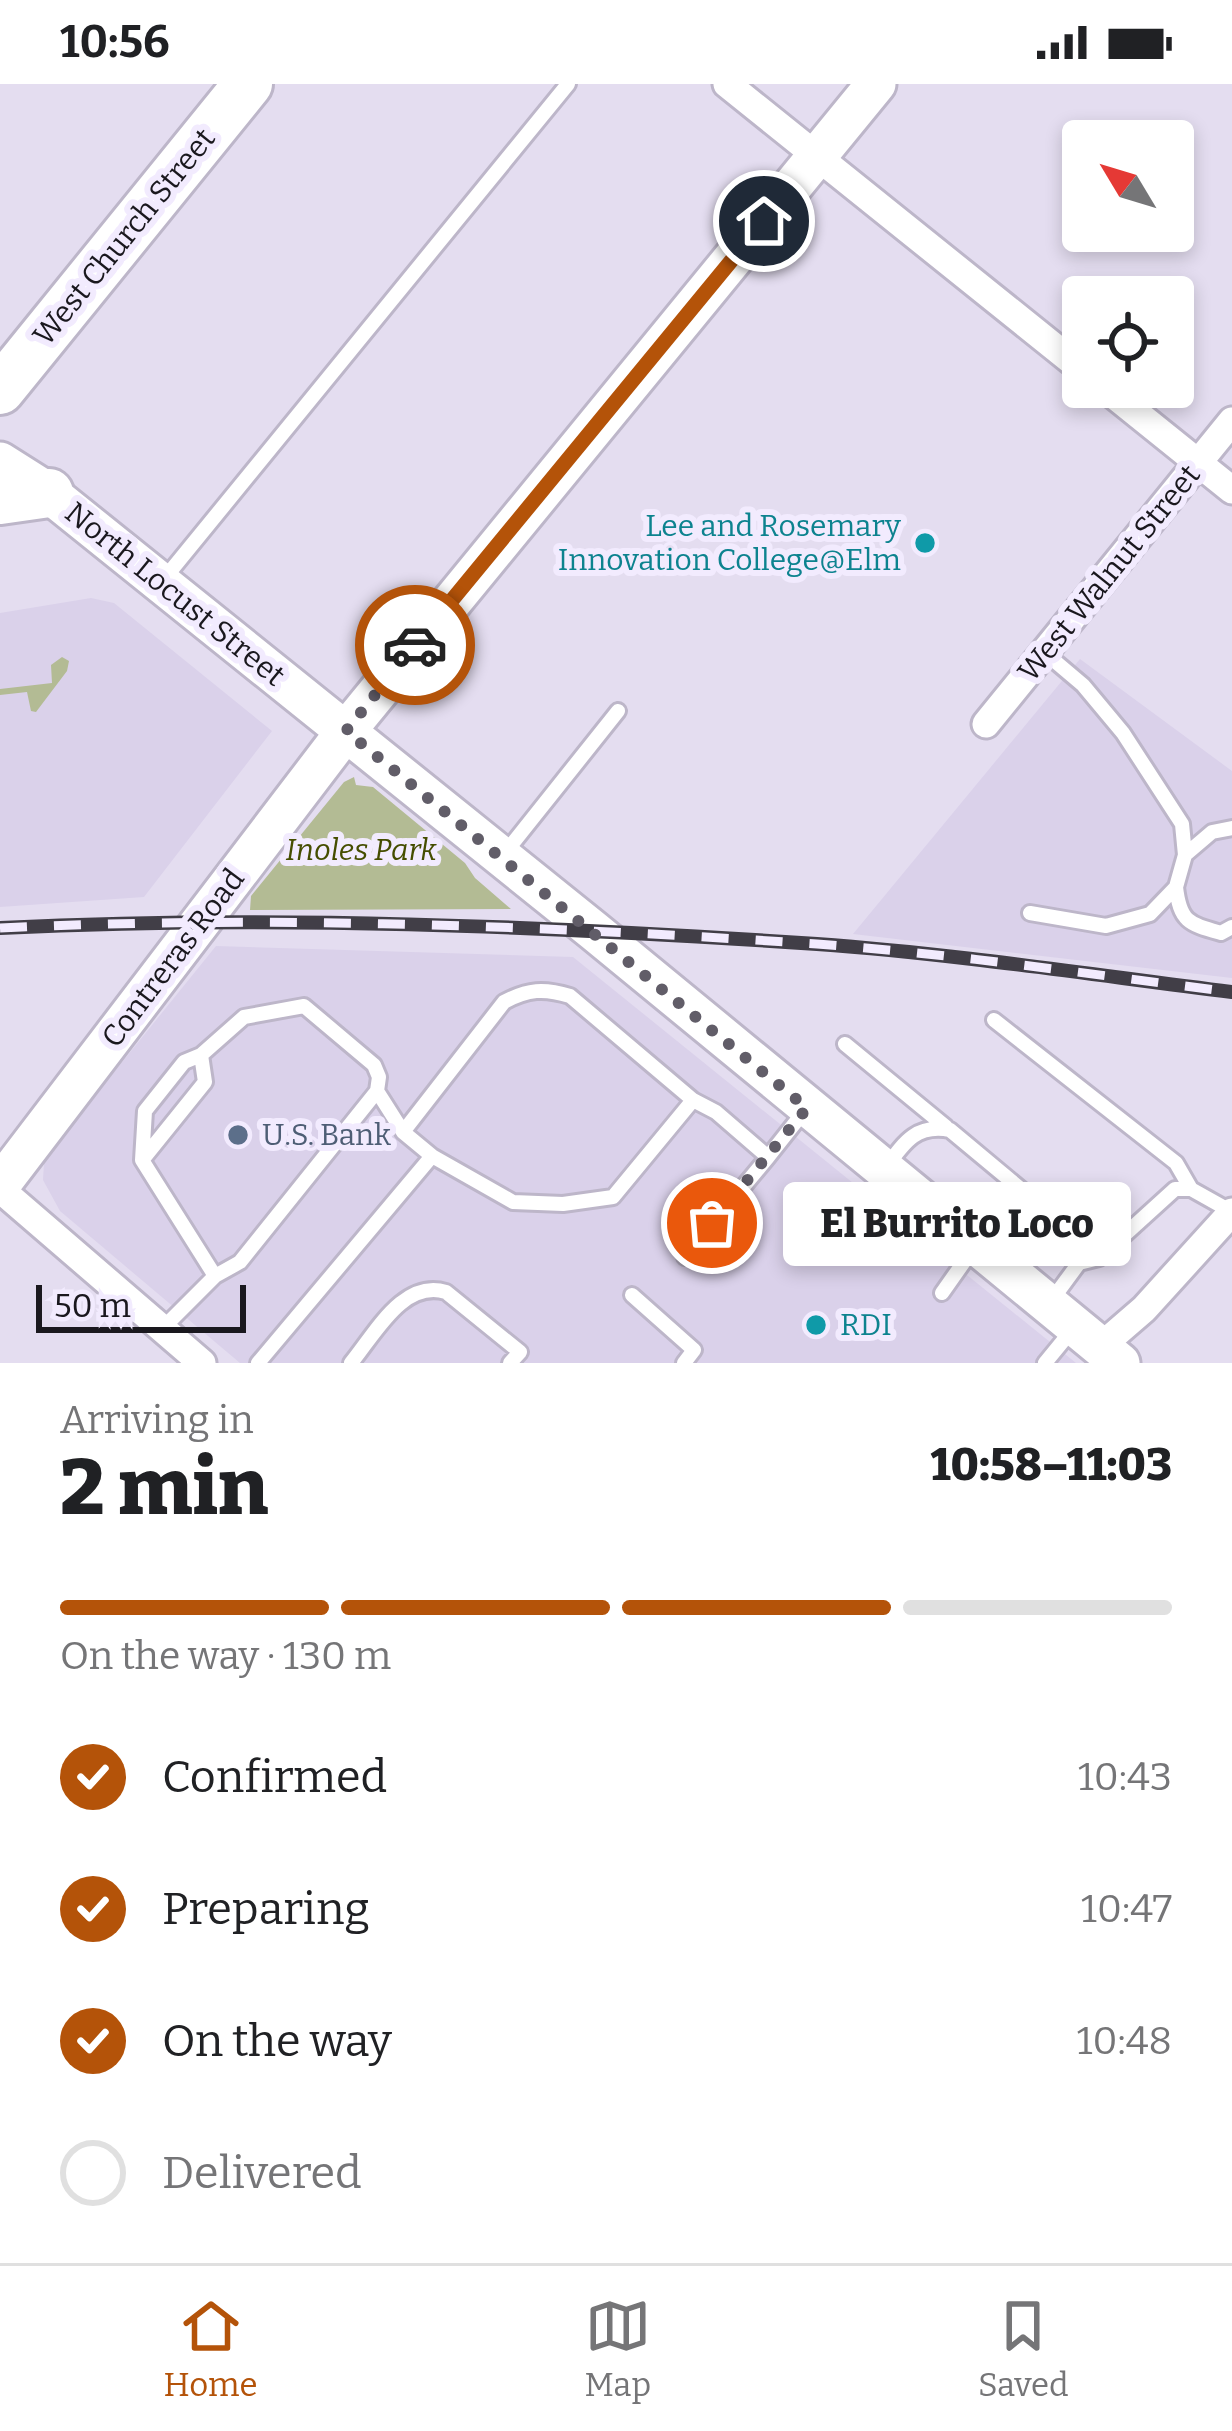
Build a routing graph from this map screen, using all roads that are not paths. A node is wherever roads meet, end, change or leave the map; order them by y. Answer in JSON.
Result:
{"nodes":[{"id":1,"x":248,"y":84,"type":"edge"},
{"id":2,"x":568,"y":84,"type":"edge"},
{"id":3,"x":727,"y":84,"type":"edge"},
{"id":4,"x":876,"y":84,"type":"edge"},
{"id":5,"x":816,"y":157,"type":"junction"},
{"id":6,"x":1062,"y":353,"type":"edge"},
{"id":7,"x":0,"y":389,"type":"edge"},
{"id":8,"x":1130,"y":408,"type":"edge"},
{"id":9,"x":1232,"y":421,"type":"edge"},
{"id":10,"x":0,"y":462,"type":"edge"},
{"id":11,"x":1198,"y":463,"type":"junction"},
{"id":12,"x":1232,"y":490,"type":"edge"},
{"id":13,"x":49,"y":493,"type":"junction"},
{"id":14,"x":0,"y":500,"type":"edge"},
{"id":15,"x":161,"y":583,"type":"junction"},
{"id":16,"x":1044,"y":652,"type":"junction"},
{"id":17,"x":618,"y":710,"type":"dead end"},
{"id":18,"x":986,"y":724,"type":"dead end"},
{"id":19,"x":346,"y":731,"type":"junction"},
{"id":20,"x":1232,"y":828,"type":"edge"},
{"id":21,"x":1185,"y":855,"type":"junction"},
{"id":22,"x":501,"y":857,"type":"junction"},
{"id":23,"x":1176,"y":887,"type":"junction"},
{"id":24,"x":1030,"y":913,"type":"dead end"},
{"id":25,"x":1232,"y":927,"type":"edge"},
{"id":26,"x":994,"y":1020,"type":"dead end"},
{"id":27,"x":845,"y":1045,"type":"dead end"},
{"id":28,"x":200,"y":1055,"type":"junction"},
{"id":29,"x":376,"y":1091,"type":"junction"},
{"id":30,"x":693,"y":1100,"type":"junction"},
{"id":31,"x":807,"y":1108,"type":"junction"},
{"id":32,"x":950,"y":1130,"type":"junction"},
{"id":33,"x":403,"y":1132,"type":"junction"},
{"id":34,"x":432,"y":1156,"type":"junction"},
{"id":35,"x":768,"y":1156,"type":"junction"},
{"id":36,"x":142,"y":1160,"type":"junction"},
{"id":37,"x":884,"y":1170,"type":"junction"},
{"id":38,"x":0,"y":1187,"type":"edge"},
{"id":39,"x":1191,"y":1189,"type":"junction"},
{"id":40,"x":1232,"y":1212,"type":"edge"},
{"id":41,"x":976,"y":1245,"type":"junction"},
{"id":42,"x":685,"y":1257,"type":"dead end"},
{"id":43,"x":1079,"y":1263,"type":"junction"},
{"id":44,"x":215,"y":1276,"type":"junction"},
{"id":45,"x":942,"y":1293,"type":"dead end"},
{"id":46,"x":632,"y":1295,"type":"dead end"},
{"id":47,"x":162,"y":1329,"type":"junction"},
{"id":48,"x":1086,"y":1335,"type":"edge"},
{"id":49,"x":202,"y":1363,"type":"edge"},
{"id":50,"x":258,"y":1363,"type":"edge"},
{"id":51,"x":351,"y":1363,"type":"edge"},
{"id":52,"x":510,"y":1363,"type":"edge"},
{"id":53,"x":684,"y":1363,"type":"edge"},
{"id":54,"x":1045,"y":1363,"type":"edge"}],
"edges":[{"from":1,"to":7,"type":"highway","name":"West Church Street"},
{"from":2,"to":15,"type":"lane"},
{"from":3,"to":5,"type":"street"},
{"from":4,"to":5,"type":"street","name":"Contreras Road"},
{"from":5,"to":6,"type":"street"},
{"from":5,"to":19,"type":"street","name":"Contreras Road"},
{"from":8,"to":11,"type":"street"},
{"from":9,"to":11,"type":"street","name":"West Walnut Street"},
{"from":10,"to":13,"type":"street","name":"North Locust Street"},
{"from":11,"to":12,"type":"street"},
{"from":11,"to":16,"type":"street","name":"West Walnut Street"},
{"from":13,"to":14,"type":"highway"},
{"from":13,"to":15,"type":"street","name":"North Locust Street"},
{"from":15,"to":19,"type":"street","name":"North Locust Street"},
{"from":16,"to":18,"type":"street","name":"West Walnut Street"},
{"from":16,"to":21,"type":"lane"},
{"from":17,"to":22,"type":"lane"},
{"from":19,"to":22,"type":"street","name":"North Locust Street"},
{"from":19,"to":38,"type":"street","name":"Contreras Road"},
{"from":20,"to":21,"type":"lane"},
{"from":21,"to":23,"type":"lane"},
{"from":22,"to":31,"type":"street","name":"North Locust Street"},
{"from":23,"to":24,"type":"lane"},
{"from":23,"to":25,"type":"lane"},
{"from":26,"to":39,"type":"lane"},
{"from":27,"to":32,"type":"lane"},
{"from":28,"to":29,"type":"lane"},
{"from":28,"to":36,"type":"lane"},
{"from":28,"to":36,"type":"lane"},
{"from":29,"to":33,"type":"lane"},
{"from":29,"to":44,"type":"lane"},
{"from":30,"to":33,"type":"lane"},
{"from":30,"to":34,"type":"lane"},
{"from":30,"to":35,"type":"lane"},
{"from":31,"to":35,"type":"lane"},
{"from":31,"to":37,"type":"street","name":"North Locust Street"},
{"from":32,"to":37,"type":"lane"},
{"from":32,"to":43,"type":"lane"},
{"from":33,"to":34,"type":"lane"},
{"from":34,"to":50,"type":"lane"},
{"from":35,"to":42,"type":"lane"},
{"from":36,"to":44,"type":"lane"},
{"from":37,"to":41,"type":"street","name":"North Locust Street"},
{"from":38,"to":47,"type":"street"},
{"from":39,"to":40,"type":"lane"},
{"from":39,"to":43,"type":"lane"},
{"from":40,"to":48,"type":"street"},
{"from":41,"to":45,"type":"lane"},
{"from":41,"to":48,"type":"street","name":"North Locust Street"},
{"from":43,"to":48,"type":"lane"},
{"from":44,"to":47,"type":"lane"},
{"from":46,"to":53,"type":"lane"},
{"from":47,"to":49,"type":"street"},
{"from":48,"to":54,"type":"lane"},
{"from":51,"to":52,"type":"lane"}]}
